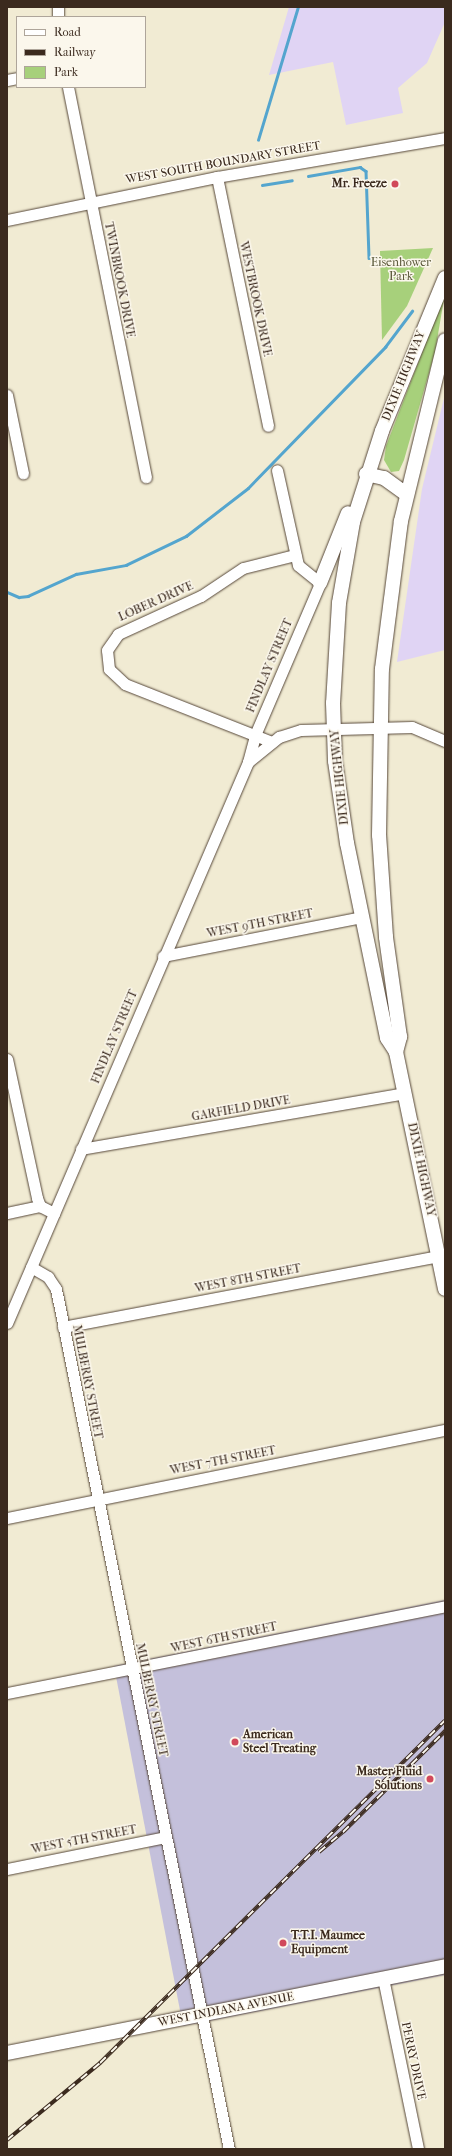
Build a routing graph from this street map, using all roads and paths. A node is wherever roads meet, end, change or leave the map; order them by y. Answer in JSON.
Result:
{"nodes":[{"id":1,"x":68,"y":88,"type":"edge"},
{"id":2,"x":445,"y":138,"type":"edge"},
{"id":3,"x":217,"y":177,"type":"junction"},
{"id":4,"x":90,"y":201,"type":"junction"},
{"id":5,"x":7,"y":220,"type":"edge"},
{"id":6,"x":445,"y":278,"type":"edge"},
{"id":7,"x":445,"y":340,"type":"edge"},
{"id":8,"x":7,"y":395,"type":"edge"},
{"id":9,"x":268,"y":426,"type":"dead end"},
{"id":10,"x":277,"y":470,"type":"dead end"},
{"id":11,"x":23,"y":473,"type":"dead end"},
{"id":12,"x":366,"y":474,"type":"junction"},
{"id":13,"x":146,"y":477,"type":"dead end"},
{"id":14,"x":406,"y":494,"type":"junction"},
{"id":15,"x":295,"y":555,"type":"junction"},
{"id":16,"x":320,"y":582,"type":"junction"},
{"id":17,"x":379,"y":727,"type":"junction"},
{"id":18,"x":334,"y":728,"type":"junction"},
{"id":19,"x":254,"y":735,"type":"junction"},
{"id":20,"x":445,"y":741,"type":"edge"},
{"id":21,"x":272,"y":742,"type":"junction"},
{"id":22,"x":248,"y":762,"type":"junction"},
{"id":23,"x":362,"y":917,"type":"junction"},
{"id":24,"x":163,"y":956,"type":"junction"},
{"id":25,"x":396,"y":1052,"type":"junction"},
{"id":26,"x":7,"y":1059,"type":"edge"},
{"id":27,"x":404,"y":1093,"type":"junction"},
{"id":28,"x":81,"y":1149,"type":"junction"},
{"id":29,"x":40,"y":1206,"type":"junction"},
{"id":30,"x":7,"y":1213,"type":"edge"},
{"id":31,"x":54,"y":1213,"type":"junction"},
{"id":32,"x":442,"y":1256,"type":"edge"},
{"id":33,"x":31,"y":1266,"type":"junction"},
{"id":34,"x":445,"y":1289,"type":"edge"},
{"id":35,"x":7,"y":1324,"type":"edge"},
{"id":36,"x":63,"y":1327,"type":"junction"},
{"id":37,"x":445,"y":1430,"type":"edge"},
{"id":38,"x":98,"y":1499,"type":"junction"},
{"id":39,"x":7,"y":1518,"type":"edge"},
{"id":40,"x":445,"y":1606,"type":"edge"},
{"id":41,"x":132,"y":1669,"type":"junction"},
{"id":42,"x":7,"y":1693,"type":"edge"},
{"id":43,"x":166,"y":1837,"type":"junction"},
{"id":44,"x":7,"y":1869,"type":"edge"},
{"id":45,"x":445,"y":1966,"type":"edge"},
{"id":46,"x":383,"y":1978,"type":"junction"},
{"id":47,"x":202,"y":2015,"type":"junction"},
{"id":48,"x":7,"y":2053,"type":"edge"},
{"id":49,"x":229,"y":2149,"type":"edge"},
{"id":50,"x":418,"y":2149,"type":"edge"}],
"edges":[{"from":1,"to":4,"type":"street","name":"TWINBROOK DRIVE"},
{"from":2,"to":3,"type":"street","name":"WEST SOUTH BOUNDARY STREET"},
{"from":3,"to":4,"type":"street","name":"WEST SOUTH BOUNDARY STREET"},
{"from":3,"to":9,"type":"street","name":"WESTBROOK DRIVE"},
{"from":4,"to":5,"type":"street","name":"WEST SOUTH BOUNDARY STREET"},
{"from":4,"to":13,"type":"street","name":"TWINBROOK DRIVE"},
{"from":6,"to":12,"type":"main road","name":"DIXIE HIGHWAY"},
{"from":7,"to":14,"type":"main road","name":"DIXIE HIGHWAY"},
{"from":8,"to":11,"type":"street"},
{"from":10,"to":15,"type":"street"},
{"from":12,"to":14,"type":"main road"},
{"from":12,"to":16,"type":"main road"},
{"from":12,"to":18,"type":"main road","name":"DIXIE HIGHWAY"},
{"from":14,"to":17,"type":"main road","name":"DIXIE HIGHWAY"},
{"from":15,"to":16,"type":"street"},
{"from":15,"to":19,"type":"street","name":"LOBER DRIVE"},
{"from":16,"to":19,"type":"street","name":"FINDLAY STREET"},
{"from":17,"to":18,"type":"street","name":"FINDLAY STREET"},
{"from":17,"to":20,"type":"street","name":"FINDLAY STREET"},
{"from":17,"to":25,"type":"main road","name":"DIXIE HIGHWAY"},
{"from":18,"to":21,"type":"street","name":"FINDLAY STREET"},
{"from":18,"to":23,"type":"main road","name":"DIXIE HIGHWAY"},
{"from":19,"to":21,"type":"street","name":"LOBER DRIVE"},
{"from":19,"to":22,"type":"street","name":"FINDLAY STREET"},
{"from":21,"to":22,"type":"street","name":"FINDLAY STREET"},
{"from":22,"to":24,"type":"street","name":"FINDLAY STREET"},
{"from":23,"to":24,"type":"street","name":"WEST 9TH STREET"},
{"from":23,"to":25,"type":"main road","name":"DIXIE HIGHWAY"},
{"from":24,"to":28,"type":"street","name":"FINDLAY STREET"},
{"from":25,"to":27,"type":"main road","name":"DIXIE HIGHWAY"},
{"from":26,"to":29,"type":"street"},
{"from":27,"to":28,"type":"street","name":"GARFIELD DRIVE"},
{"from":27,"to":32,"type":"main road","name":"DIXIE HIGHWAY"},
{"from":28,"to":31,"type":"street","name":"FINDLAY STREET"},
{"from":29,"to":30,"type":"street"},
{"from":29,"to":31,"type":"street"},
{"from":31,"to":33,"type":"street","name":"FINDLAY STREET"},
{"from":32,"to":34,"type":"main road","name":"DIXIE HIGHWAY"},
{"from":32,"to":36,"type":"street","name":"WEST 8TH STREET"},
{"from":33,"to":35,"type":"street","name":"FINDLAY STREET"},
{"from":33,"to":36,"type":"street","name":"MULBERRY STREET"},
{"from":36,"to":38,"type":"street","name":"MULBERRY STREET"},
{"from":37,"to":38,"type":"street","name":"WEST 7TH STREET"},
{"from":38,"to":39,"type":"street","name":"WEST 7TH STREET"},
{"from":38,"to":41,"type":"street","name":"MULBERRY STREET"},
{"from":40,"to":41,"type":"street","name":"WEST 6TH STREET"},
{"from":41,"to":42,"type":"street","name":"WEST 6TH STREET"},
{"from":41,"to":43,"type":"street","name":"MULBERRY STREET"},
{"from":43,"to":44,"type":"street","name":"WEST 5TH STREET"},
{"from":43,"to":47,"type":"street","name":"MULBERRY STREET"},
{"from":45,"to":46,"type":"main road","name":"WEST INDIANA AVENUE"},
{"from":46,"to":47,"type":"main road","name":"WEST INDIANA AVENUE"},
{"from":46,"to":50,"type":"street","name":"PERRY DRIVE"},
{"from":47,"to":48,"type":"main road","name":"WEST INDIANA AVENUE"},
{"from":47,"to":49,"type":"street","name":"MULBERRY STREET"}]}
